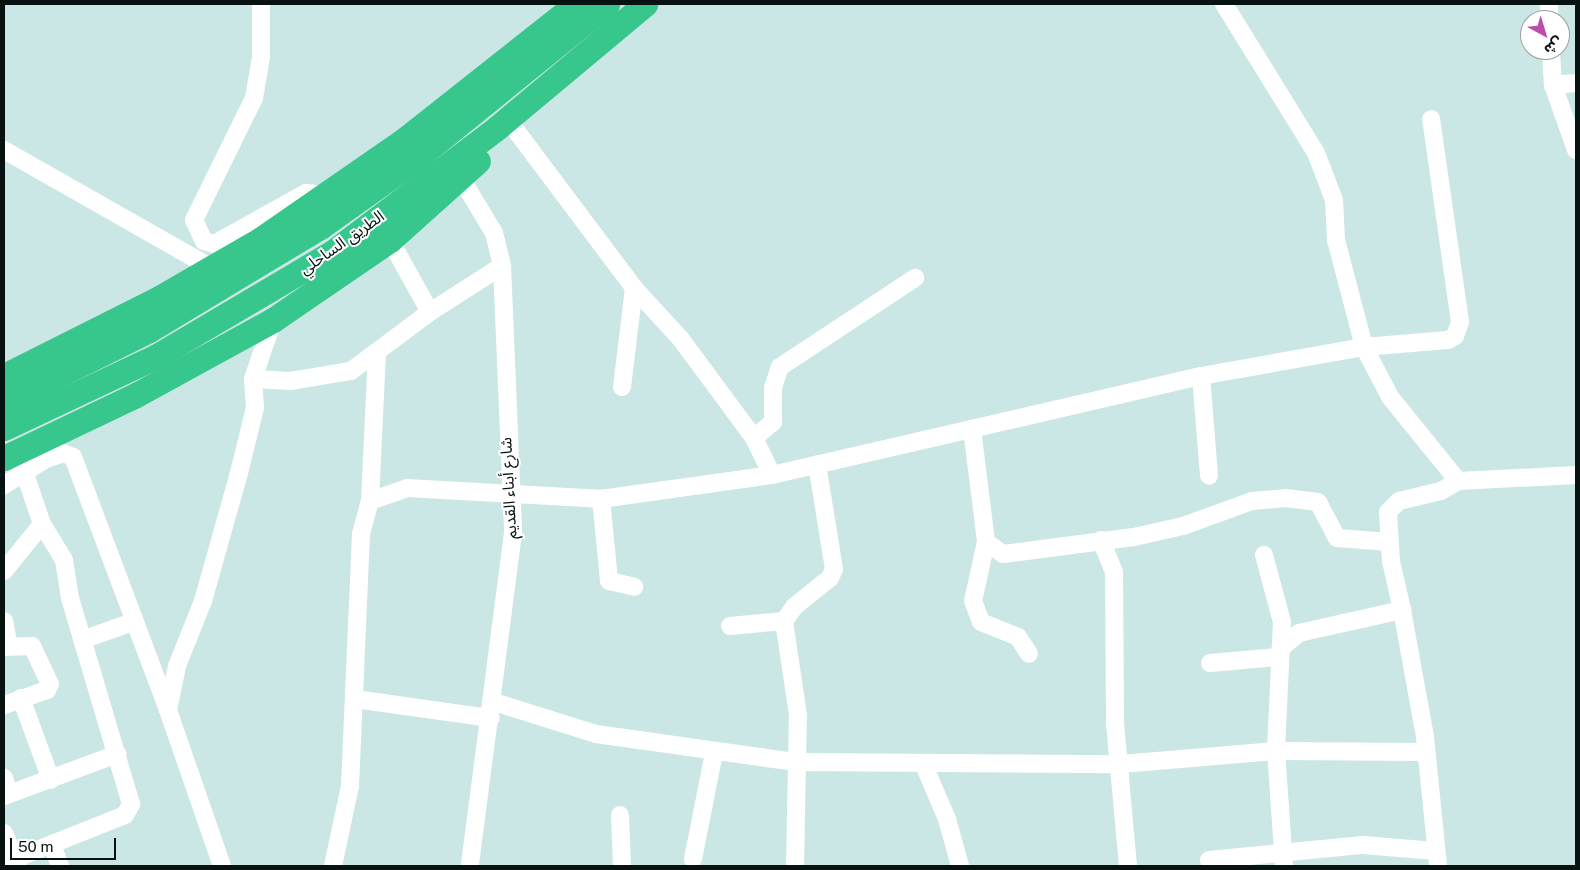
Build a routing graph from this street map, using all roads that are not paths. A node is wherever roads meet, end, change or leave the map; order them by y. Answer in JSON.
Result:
{"nodes":[{"id":1,"x":261,"y":4,"type":"edge"},
{"id":2,"x":576,"y":4,"type":"edge"},
{"id":3,"x":607,"y":4,"type":"edge"},
{"id":4,"x":645,"y":4,"type":"edge"},
{"id":5,"x":1224,"y":4,"type":"edge"},
{"id":6,"x":1552,"y":60,"type":"edge"},
{"id":7,"x":1576,"y":83,"type":"edge"},
{"id":8,"x":1553,"y":86,"type":"junction"},
{"id":9,"x":536,"y":96,"type":"junction"},
{"id":10,"x":1431,"y":119,"type":"dead end"},
{"id":11,"x":514,"y":128,"type":"junction"},
{"id":12,"x":4,"y":150,"type":"edge"},
{"id":13,"x":1576,"y":150,"type":"edge"},
{"id":14,"x":460,"y":178,"type":"junction"},
{"id":15,"x":325,"y":195,"type":"junction"},
{"id":16,"x":390,"y":240,"type":"junction"},
{"id":17,"x":502,"y":266,"type":"junction"},
{"id":18,"x":212,"y":268,"type":"junction"},
{"id":19,"x":915,"y":278,"type":"dead end"},
{"id":20,"x":634,"y":288,"type":"junction"},
{"id":21,"x":430,"y":312,"type":"junction"},
{"id":22,"x":273,"y":320,"type":"junction"},
{"id":23,"x":1364,"y":347,"type":"junction"},
{"id":24,"x":377,"y":354,"type":"junction"},
{"id":25,"x":4,"y":376,"type":"edge"},
{"id":26,"x":1201,"y":376,"type":"junction"},
{"id":27,"x":253,"y":379,"type":"junction"},
{"id":28,"x":622,"y":387,"type":"dead end"},
{"id":29,"x":55,"y":390,"type":"junction"},
{"id":30,"x":4,"y":402,"type":"edge"},
{"id":31,"x":4,"y":428,"type":"edge"},
{"id":32,"x":972,"y":429,"type":"junction"},
{"id":33,"x":754,"y":438,"type":"junction"},
{"id":34,"x":4,"y":458,"type":"edge"},
{"id":35,"x":817,"y":464,"type":"junction"},
{"id":36,"x":25,"y":474,"type":"junction"},
{"id":37,"x":772,"y":475,"type":"junction"},
{"id":38,"x":1576,"y":475,"type":"edge"},
{"id":39,"x":1209,"y":476,"type":"dead end"},
{"id":40,"x":1458,"y":481,"type":"junction"},
{"id":41,"x":4,"y":486,"type":"edge"},
{"id":42,"x":509,"y":494,"type":"junction"},
{"id":43,"x":601,"y":499,"type":"junction"},
{"id":44,"x":370,"y":501,"type":"junction"},
{"id":45,"x":42,"y":524,"type":"junction"},
{"id":46,"x":1101,"y":540,"type":"junction"},
{"id":47,"x":986,"y":542,"type":"junction"},
{"id":48,"x":1390,"y":542,"type":"junction"},
{"id":49,"x":1264,"y":555,"type":"dead end"},
{"id":50,"x":4,"y":571,"type":"edge"},
{"id":51,"x":634,"y":587,"type":"dead end"},
{"id":52,"x":1402,"y":610,"type":"junction"},
{"id":53,"x":4,"y":621,"type":"edge"},
{"id":54,"x":784,"y":621,"type":"junction"},
{"id":55,"x":133,"y":622,"type":"junction"},
{"id":56,"x":730,"y":626,"type":"dead end"},
{"id":57,"x":82,"y":640,"type":"junction"},
{"id":58,"x":6,"y":647,"type":"edge"},
{"id":59,"x":1029,"y":654,"type":"dead end"},
{"id":60,"x":1278,"y":657,"type":"junction"},
{"id":61,"x":1210,"y":663,"type":"dead end"},
{"id":62,"x":21,"y":698,"type":"junction"},
{"id":63,"x":355,"y":698,"type":"junction"},
{"id":64,"x":4,"y":705,"type":"edge"},
{"id":65,"x":168,"y":710,"type":"junction"},
{"id":66,"x":492,"y":710,"type":"junction"},
{"id":67,"x":1276,"y":751,"type":"junction"},
{"id":68,"x":1426,"y":752,"type":"junction"},
{"id":69,"x":714,"y":753,"type":"junction"},
{"id":70,"x":117,"y":754,"type":"junction"},
{"id":71,"x":796,"y":762,"type":"junction"},
{"id":72,"x":923,"y":763,"type":"junction"},
{"id":73,"x":1121,"y":764,"type":"junction"},
{"id":74,"x":51,"y":780,"type":"junction"},
{"id":75,"x":6,"y":790,"type":"edge"},
{"id":76,"x":620,"y":815,"type":"dead end"},
{"id":77,"x":4,"y":832,"type":"edge"},
{"id":78,"x":52,"y":845,"type":"junction"},
{"id":79,"x":1437,"y":858,"type":"edge"},
{"id":80,"x":693,"y":859,"type":"dead end"},
{"id":81,"x":1284,"y":859,"type":"edge"},
{"id":82,"x":1210,"y":860,"type":"dead end"},
{"id":83,"x":12,"y":862,"type":"edge"},
{"id":84,"x":60,"y":866,"type":"edge"},
{"id":85,"x":222,"y":866,"type":"edge"},
{"id":86,"x":333,"y":866,"type":"edge"},
{"id":87,"x":470,"y":866,"type":"edge"},
{"id":88,"x":622,"y":866,"type":"edge"},
{"id":89,"x":795,"y":866,"type":"edge"},
{"id":90,"x":960,"y":866,"type":"edge"},
{"id":91,"x":1128,"y":866,"type":"edge"}],
"edges":[{"from":1,"to":15,"type":"street"},
{"from":2,"to":15,"type":"highway"},
{"from":3,"to":29,"type":"highway","name":"الطريق الساحلي"},
{"from":4,"to":9,"type":"highway","name":"الطريق الساحلي"},
{"from":5,"to":23,"type":"street"},
{"from":6,"to":8,"type":"street"},
{"from":7,"to":8,"type":"street"},
{"from":8,"to":13,"type":"street"},
{"from":9,"to":11,"type":"highway"},
{"from":9,"to":29,"type":"highway","name":"الطريق الساحلي"},
{"from":10,"to":23,"type":"street"},
{"from":11,"to":14,"type":"highway"},
{"from":11,"to":20,"type":"street"},
{"from":12,"to":18,"type":"street"},
{"from":14,"to":16,"type":"highway"},
{"from":14,"to":17,"type":"street","name":"شارع أبناء القديم"},
{"from":15,"to":18,"type":"highway"},
{"from":16,"to":21,"type":"street"},
{"from":16,"to":22,"type":"highway"},
{"from":17,"to":21,"type":"street"},
{"from":17,"to":42,"type":"street","name":"شارع أبناء القديم"},
{"from":18,"to":25,"type":"highway"},
{"from":19,"to":33,"type":"street"},
{"from":20,"to":28,"type":"street"},
{"from":20,"to":33,"type":"street"},
{"from":21,"to":24,"type":"street"},
{"from":22,"to":27,"type":"street"},
{"from":22,"to":34,"type":"highway"},
{"from":23,"to":26,"type":"street"},
{"from":23,"to":40,"type":"street"},
{"from":24,"to":27,"type":"street"},
{"from":24,"to":44,"type":"street"},
{"from":26,"to":32,"type":"street"},
{"from":26,"to":39,"type":"street"},
{"from":27,"to":65,"type":"street"},
{"from":29,"to":30,"type":"highway","name":"الطريق الساحلي"},
{"from":29,"to":31,"type":"highway","name":"الطريق الساحلي"},
{"from":32,"to":35,"type":"street"},
{"from":32,"to":47,"type":"street"},
{"from":33,"to":37,"type":"street"},
{"from":35,"to":37,"type":"street"},
{"from":35,"to":54,"type":"street"},
{"from":36,"to":41,"type":"street"},
{"from":36,"to":45,"type":"street"},
{"from":36,"to":55,"type":"street"},
{"from":37,"to":43,"type":"street"},
{"from":38,"to":40,"type":"street"},
{"from":40,"to":48,"type":"street"},
{"from":42,"to":43,"type":"street"},
{"from":42,"to":44,"type":"street"},
{"from":42,"to":66,"type":"street","name":"شارع أبناء القديم"},
{"from":43,"to":51,"type":"street"},
{"from":44,"to":63,"type":"street"},
{"from":45,"to":50,"type":"street"},
{"from":45,"to":57,"type":"street"},
{"from":46,"to":47,"type":"street"},
{"from":46,"to":48,"type":"street"},
{"from":46,"to":73,"type":"street"},
{"from":47,"to":59,"type":"street"},
{"from":48,"to":52,"type":"street"},
{"from":49,"to":60,"type":"street"},
{"from":52,"to":60,"type":"street"},
{"from":52,"to":68,"type":"street"},
{"from":53,"to":58,"type":"street"},
{"from":54,"to":56,"type":"street"},
{"from":54,"to":71,"type":"street"},
{"from":55,"to":57,"type":"street"},
{"from":55,"to":65,"type":"street"},
{"from":57,"to":70,"type":"street"},
{"from":58,"to":62,"type":"street"},
{"from":60,"to":61,"type":"street"},
{"from":60,"to":67,"type":"street"},
{"from":62,"to":64,"type":"street"},
{"from":62,"to":74,"type":"street"},
{"from":63,"to":66,"type":"street"},
{"from":63,"to":86,"type":"street"},
{"from":65,"to":85,"type":"street"},
{"from":66,"to":69,"type":"street"},
{"from":66,"to":87,"type":"street","name":"شارع أبناء القديم"},
{"from":67,"to":68,"type":"street"},
{"from":67,"to":73,"type":"street"},
{"from":67,"to":81,"type":"street"},
{"from":68,"to":79,"type":"street"},
{"from":69,"to":71,"type":"street"},
{"from":69,"to":80,"type":"street"},
{"from":70,"to":74,"type":"street"},
{"from":70,"to":78,"type":"street"},
{"from":71,"to":72,"type":"street"},
{"from":71,"to":89,"type":"street"},
{"from":72,"to":73,"type":"street"},
{"from":72,"to":90,"type":"street"},
{"from":73,"to":91,"type":"street"},
{"from":74,"to":75,"type":"street"},
{"from":76,"to":88,"type":"street"},
{"from":77,"to":83,"type":"street"},
{"from":78,"to":83,"type":"street"},
{"from":78,"to":84,"type":"street"},
{"from":79,"to":81,"type":"street"},
{"from":81,"to":82,"type":"street"}]}
